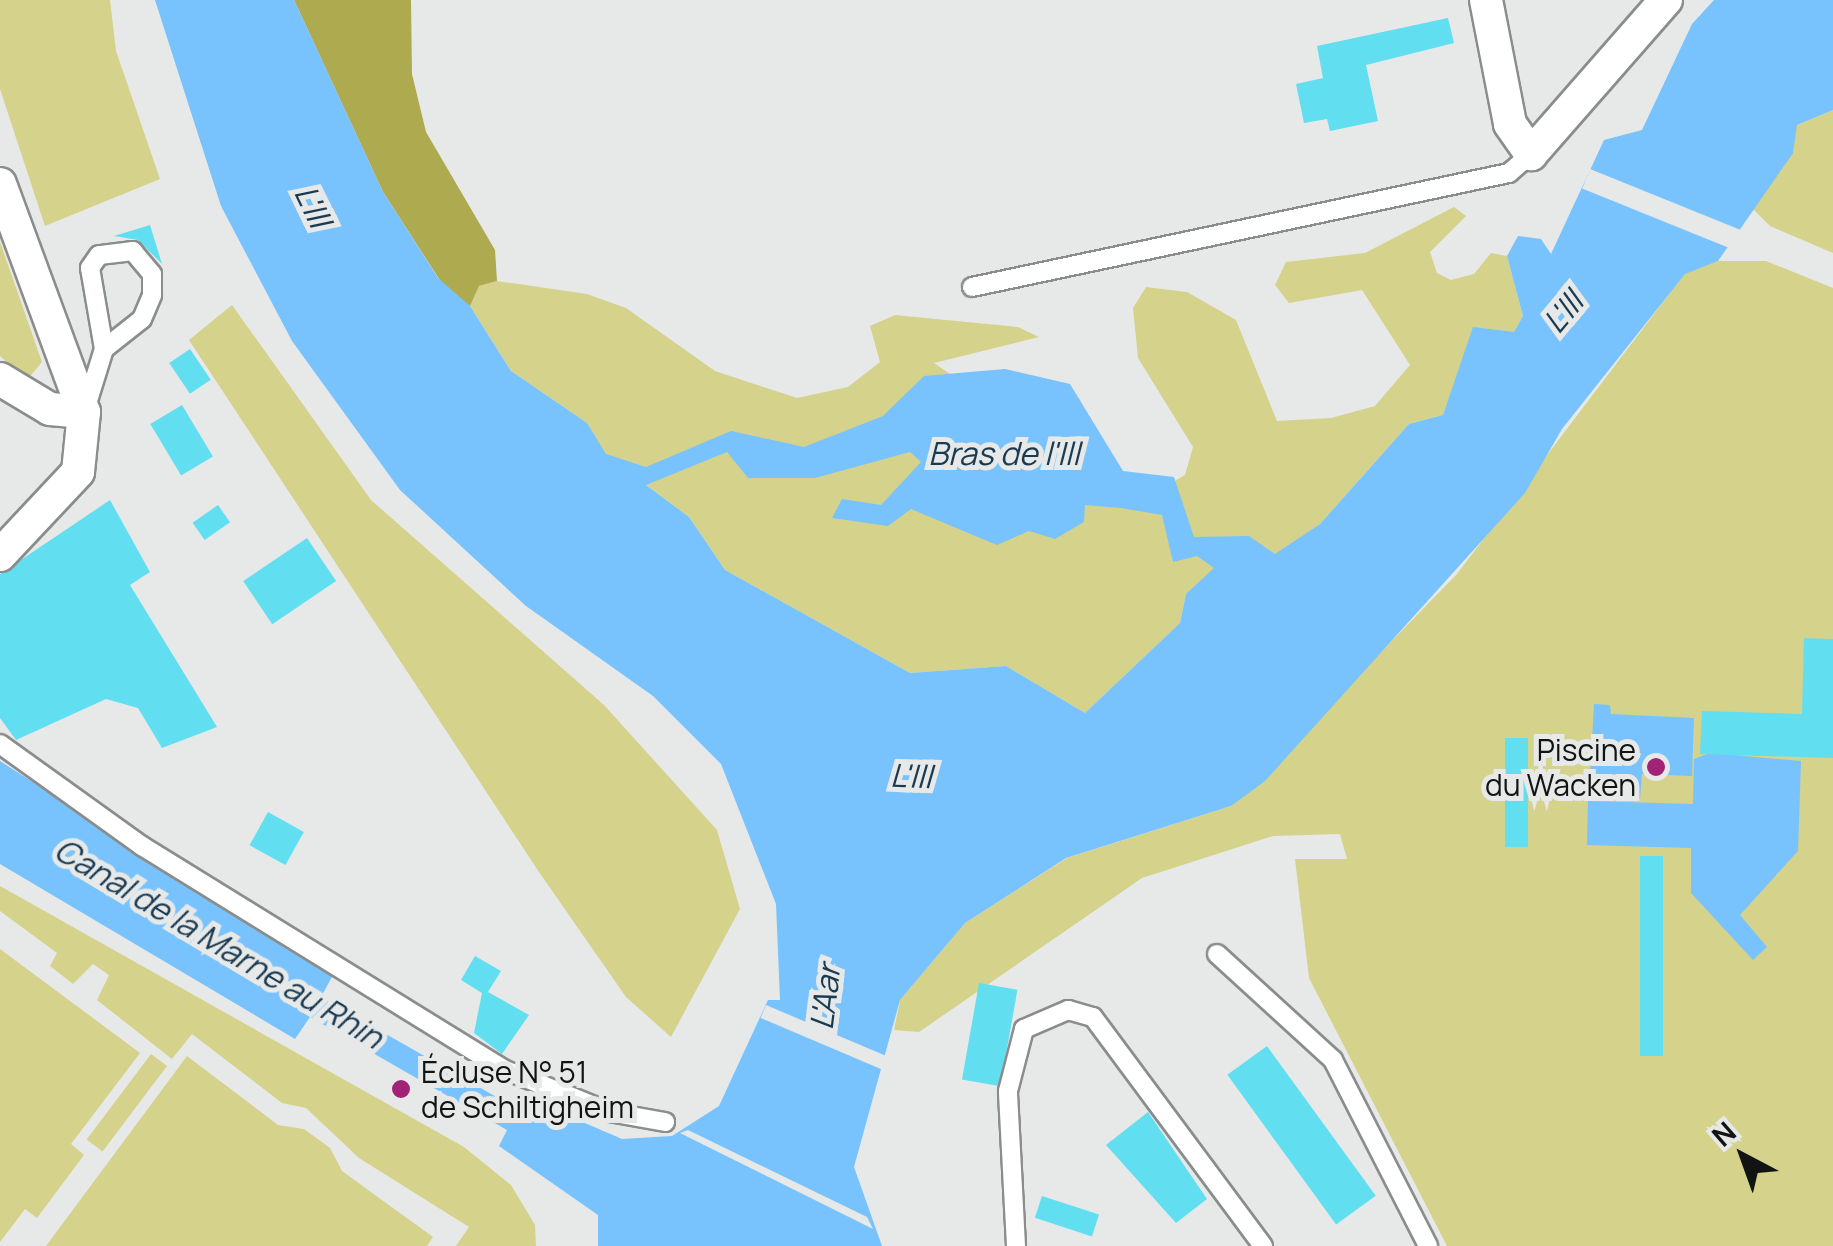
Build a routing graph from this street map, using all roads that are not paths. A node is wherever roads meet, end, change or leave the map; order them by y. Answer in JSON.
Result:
{"nodes":[{"id":1,"x":1486,"y":0,"type":"edge"},
{"id":2,"x":1666,"y":0,"type":"edge"},
{"id":3,"x":1531,"y":154,"type":"junction"},
{"id":4,"x":0,"y":184,"type":"edge"},
{"id":5,"x":972,"y":287,"type":"dead end"},
{"id":6,"x":104,"y":348,"type":"junction"},
{"id":7,"x":0,"y":379,"type":"edge"},
{"id":8,"x":84,"y":412,"type":"junction"},
{"id":9,"x":0,"y":555,"type":"edge"},
{"id":10,"x":0,"y":744,"type":"edge"},
{"id":11,"x":1216,"y":954,"type":"dead end"},
{"id":12,"x":665,"y":1122,"type":"dead end"},
{"id":13,"x":1016,"y":1246,"type":"edge"},
{"id":14,"x":1264,"y":1246,"type":"edge"},
{"id":15,"x":1428,"y":1246,"type":"edge"}],
"edges":[{"from":1,"to":3,"type":"street"},
{"from":2,"to":3,"type":"street"},
{"from":3,"to":5,"type":"lane"},
{"from":4,"to":8,"type":"street"},
{"from":6,"to":6,"type":"lane"},
{"from":6,"to":8,"type":"lane"},
{"from":7,"to":8,"type":"street"},
{"from":8,"to":9,"type":"street"},
{"from":10,"to":12,"type":"lane"},
{"from":11,"to":15,"type":"lane"},
{"from":13,"to":14,"type":"lane"}]}
